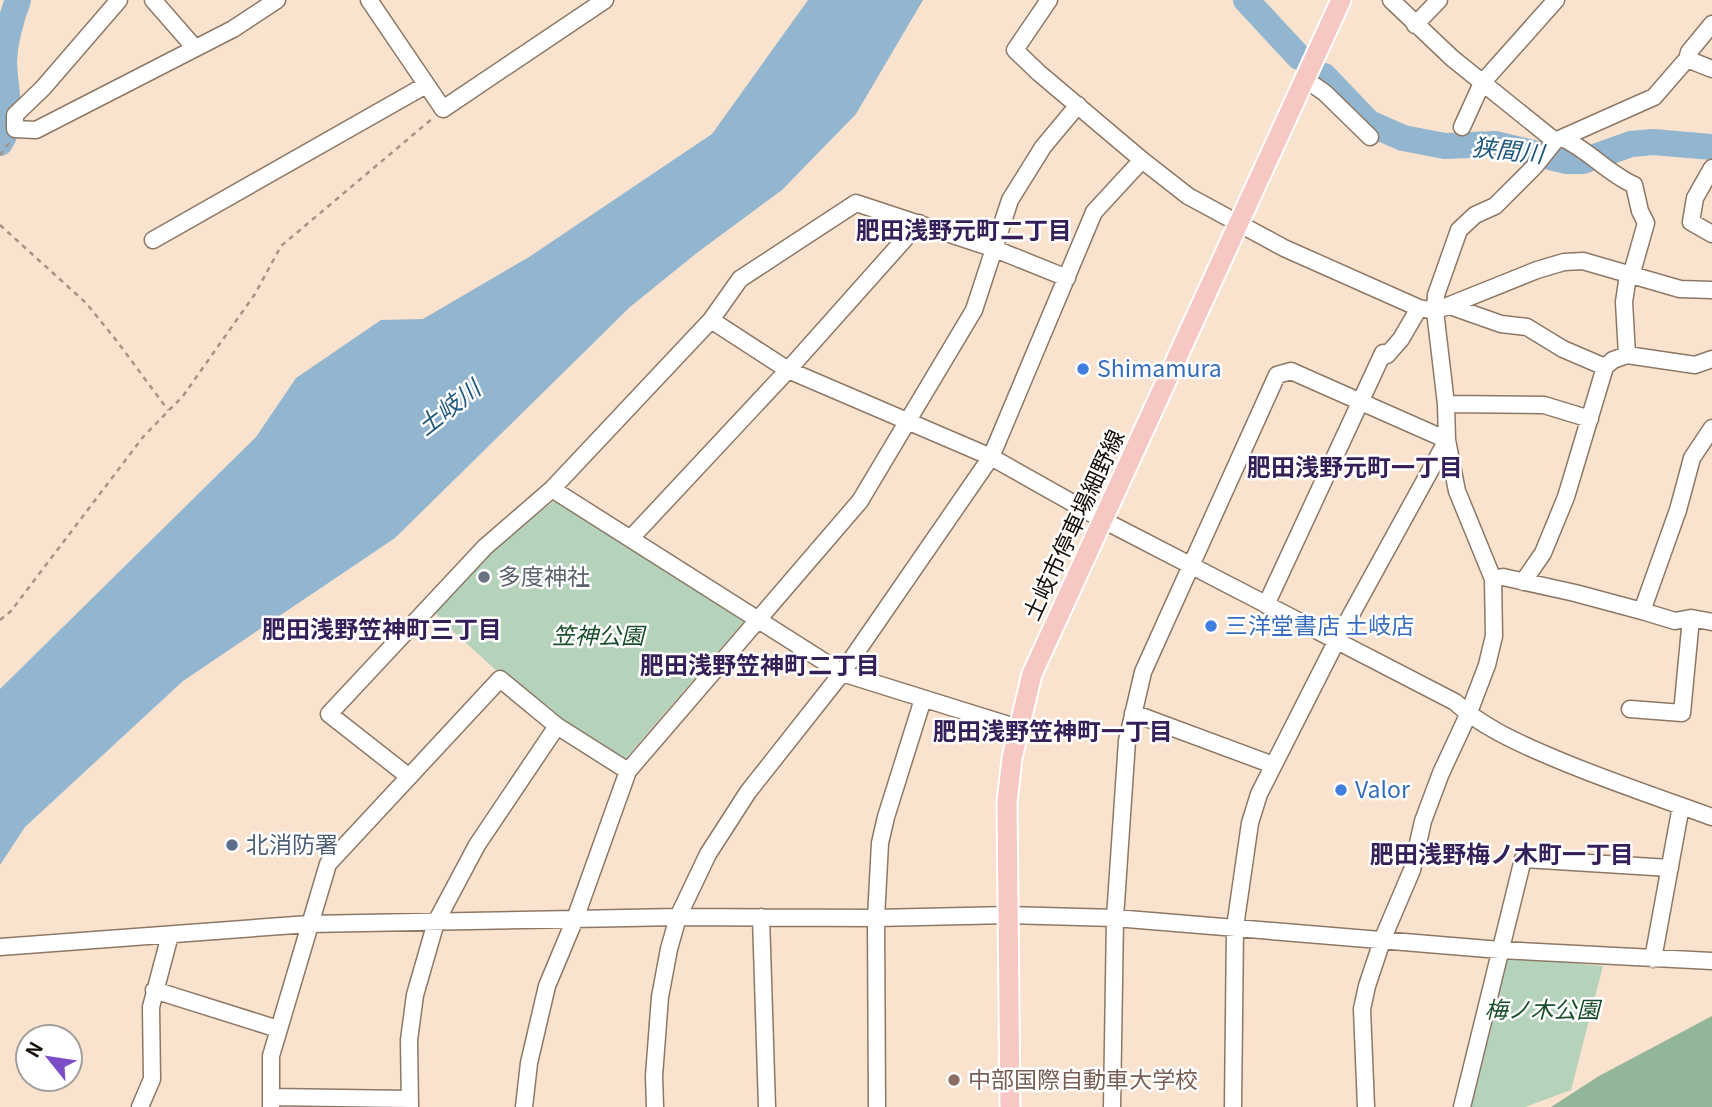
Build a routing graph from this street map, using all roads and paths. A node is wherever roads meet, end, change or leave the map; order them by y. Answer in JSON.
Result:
{"nodes":[{"id":1,"x":119,"y":0,"type":"edge"},
{"id":2,"x":153,"y":0,"type":"edge"},
{"id":3,"x":278,"y":0,"type":"edge"},
{"id":4,"x":369,"y":0,"type":"edge"},
{"id":5,"x":605,"y":0,"type":"edge"},
{"id":6,"x":1049,"y":0,"type":"edge"},
{"id":7,"x":1341,"y":0,"type":"edge"},
{"id":8,"x":1391,"y":0,"type":"edge"},
{"id":9,"x":1439,"y":0,"type":"edge"},
{"id":10,"x":1556,"y":0,"type":"edge"},
{"id":11,"x":582,"y":6,"type":"edge"},
{"id":12,"x":1712,"y":24,"type":"edge"},
{"id":13,"x":1415,"y":25,"type":"junction"},
{"id":14,"x":195,"y":48,"type":"junction"},
{"id":15,"x":1688,"y":59,"type":"junction"},
{"id":16,"x":1712,"y":69,"type":"edge"},
{"id":17,"x":1305,"y":79,"type":"junction"},
{"id":18,"x":1482,"y":83,"type":"junction"},
{"id":19,"x":426,"y":85,"type":"junction"},
{"id":20,"x":1077,"y":105,"type":"junction"},
{"id":21,"x":443,"y":109,"type":"junction"},
{"id":22,"x":1462,"y":127,"type":"dead end"},
{"id":23,"x":1370,"y":137,"type":"dead end"},
{"id":24,"x":1551,"y":147,"type":"junction"},
{"id":25,"x":1142,"y":160,"type":"junction"},
{"id":26,"x":1712,"y":167,"type":"edge"},
{"id":27,"x":919,"y":223,"type":"junction"},
{"id":28,"x":0,"y":225,"type":"edge"},
{"id":29,"x":1239,"y":225,"type":"junction"},
{"id":30,"x":1712,"y":234,"type":"edge"},
{"id":31,"x":153,"y":240,"type":"dead end"},
{"id":32,"x":995,"y":249,"type":"junction"},
{"id":33,"x":1629,"y":276,"type":"junction"},
{"id":34,"x":1067,"y":278,"type":"junction"},
{"id":35,"x":1712,"y":290,"type":"edge"},
{"id":36,"x":1435,"y":308,"type":"junction"},
{"id":37,"x":711,"y":320,"type":"junction"},
{"id":38,"x":1627,"y":355,"type":"junction"},
{"id":39,"x":1712,"y":359,"type":"edge"},
{"id":40,"x":1605,"y":367,"type":"junction"},
{"id":41,"x":788,"y":370,"type":"junction"},
{"id":42,"x":1361,"y":403,"type":"junction"},
{"id":43,"x":1446,"y":404,"type":"junction"},
{"id":44,"x":167,"y":410,"type":"junction"},
{"id":45,"x":1590,"y":419,"type":"junction"},
{"id":46,"x":908,"y":422,"type":"junction"},
{"id":47,"x":1712,"y":428,"type":"edge"},
{"id":48,"x":1447,"y":440,"type":"junction"},
{"id":49,"x":992,"y":457,"type":"junction"},
{"id":50,"x":552,"y":489,"type":"junction"},
{"id":51,"x":1103,"y":520,"type":"junction"},
{"id":52,"x":631,"y":538,"type":"junction"},
{"id":53,"x":1191,"y":565,"type":"junction"},
{"id":54,"x":1493,"y":579,"type":"junction"},
{"id":55,"x":1523,"y":582,"type":"junction"},
{"id":56,"x":1266,"y":605,"type":"junction"},
{"id":57,"x":1642,"y":611,"type":"junction"},
{"id":58,"x":1691,"y":618,"type":"junction"},
{"id":59,"x":0,"y":620,"type":"edge"},
{"id":60,"x":759,"y":620,"type":"junction"},
{"id":61,"x":1712,"y":622,"type":"edge"},
{"id":62,"x":1336,"y":642,"type":"junction"},
{"id":63,"x":842,"y":673,"type":"junction"},
{"id":64,"x":923,"y":699,"type":"junction"},
{"id":65,"x":1630,"y":709,"type":"dead end"},
{"id":66,"x":1133,"y":713,"type":"junction"},
{"id":67,"x":1468,"y":715,"type":"junction"},
{"id":68,"x":557,"y":726,"type":"junction"},
{"id":69,"x":1018,"y":728,"type":"junction"},
{"id":70,"x":1273,"y":765,"type":"junction"},
{"id":71,"x":628,"y":771,"type":"junction"},
{"id":72,"x":408,"y":776,"type":"junction"},
{"id":73,"x":1681,"y":806,"type":"junction"},
{"id":74,"x":1712,"y":817,"type":"edge"},
{"id":75,"x":1670,"y":868,"type":"junction"},
{"id":76,"x":1009,"y":915,"type":"junction"},
{"id":77,"x":678,"y":917,"type":"junction"},
{"id":78,"x":761,"y":917,"type":"junction"},
{"id":79,"x":876,"y":918,"type":"junction"},
{"id":80,"x":1115,"y":918,"type":"junction"},
{"id":81,"x":575,"y":919,"type":"junction"},
{"id":82,"x":436,"y":922,"type":"junction"},
{"id":83,"x":309,"y":924,"type":"junction"},
{"id":84,"x":1236,"y":927,"type":"junction"},
{"id":85,"x":165,"y":935,"type":"junction"},
{"id":86,"x":1382,"y":939,"type":"junction"},
{"id":87,"x":0,"y":947,"type":"edge"},
{"id":88,"x":1500,"y":950,"type":"junction"},
{"id":89,"x":1653,"y":959,"type":"junction"},
{"id":90,"x":1712,"y":961,"type":"edge"},
{"id":91,"x":154,"y":990,"type":"junction"},
{"id":92,"x":278,"y":1029,"type":"junction"},
{"id":93,"x":271,"y":1102,"type":"edge"},
{"id":94,"x":410,"y":1103,"type":"edge"},
{"id":95,"x":140,"y":1107,"type":"edge"},
{"id":96,"x":524,"y":1107,"type":"edge"},
{"id":97,"x":655,"y":1107,"type":"edge"},
{"id":98,"x":767,"y":1107,"type":"edge"},
{"id":99,"x":877,"y":1107,"type":"edge"},
{"id":100,"x":1010,"y":1107,"type":"edge"},
{"id":101,"x":1112,"y":1107,"type":"edge"},
{"id":102,"x":1233,"y":1107,"type":"edge"},
{"id":103,"x":1366,"y":1107,"type":"edge"},
{"id":104,"x":1462,"y":1107,"type":"edge"}],
"edges":[{"from":1,"to":14,"type":"street"},
{"from":2,"to":14,"type":"street"},
{"from":3,"to":14,"type":"street"},
{"from":4,"to":19,"type":"street"},
{"from":5,"to":11,"type":"street"},
{"from":6,"to":20,"type":"street"},
{"from":7,"to":17,"type":"main road","name":"土岐市停車場細野線"},
{"from":8,"to":13,"type":"street"},
{"from":9,"to":13,"type":"street"},
{"from":10,"to":18,"type":"street"},
{"from":11,"to":21,"type":"street"},
{"from":12,"to":15,"type":"street"},
{"from":13,"to":18,"type":"street"},
{"from":15,"to":16,"type":"street"},
{"from":15,"to":24,"type":"street"},
{"from":17,"to":23,"type":"street"},
{"from":17,"to":29,"type":"main road","name":"土岐市停車場細野線"},
{"from":18,"to":22,"type":"street"},
{"from":18,"to":24,"type":"street"},
{"from":19,"to":21,"type":"street"},
{"from":19,"to":31,"type":"street"},
{"from":20,"to":25,"type":"street"},
{"from":20,"to":32,"type":"street"},
{"from":21,"to":44,"type":"path"},
{"from":24,"to":33,"type":"street"},
{"from":24,"to":36,"type":"street"},
{"from":25,"to":29,"type":"street"},
{"from":25,"to":34,"type":"street"},
{"from":26,"to":30,"type":"street"},
{"from":27,"to":32,"type":"street"},
{"from":27,"to":37,"type":"street"},
{"from":27,"to":41,"type":"street"},
{"from":28,"to":44,"type":"path"},
{"from":29,"to":36,"type":"street"},
{"from":29,"to":51,"type":"main road","name":"土岐市停車場細野線"},
{"from":32,"to":34,"type":"street"},
{"from":32,"to":46,"type":"street"},
{"from":33,"to":35,"type":"street"},
{"from":33,"to":36,"type":"street"},
{"from":33,"to":38,"type":"street"},
{"from":34,"to":49,"type":"street"},
{"from":36,"to":40,"type":"street"},
{"from":36,"to":42,"type":"street"},
{"from":36,"to":43,"type":"street"},
{"from":37,"to":41,"type":"street"},
{"from":37,"to":50,"type":"street"},
{"from":38,"to":39,"type":"street"},
{"from":38,"to":40,"type":"street"},
{"from":40,"to":45,"type":"street"},
{"from":41,"to":46,"type":"street"},
{"from":41,"to":52,"type":"street"},
{"from":42,"to":48,"type":"street"},
{"from":42,"to":53,"type":"street"},
{"from":42,"to":56,"type":"street"},
{"from":43,"to":45,"type":"street"},
{"from":43,"to":48,"type":"street"},
{"from":44,"to":59,"type":"path"},
{"from":45,"to":55,"type":"street"},
{"from":46,"to":49,"type":"street"},
{"from":46,"to":60,"type":"street"},
{"from":47,"to":57,"type":"street"},
{"from":48,"to":54,"type":"street"},
{"from":48,"to":62,"type":"street"},
{"from":49,"to":51,"type":"street"},
{"from":49,"to":63,"type":"street"},
{"from":50,"to":52,"type":"street"},
{"from":50,"to":72,"type":"street"},
{"from":51,"to":53,"type":"street"},
{"from":51,"to":69,"type":"main road","name":"土岐市停車場細野線"},
{"from":52,"to":60,"type":"street"},
{"from":53,"to":56,"type":"street"},
{"from":53,"to":66,"type":"street"},
{"from":54,"to":55,"type":"street"},
{"from":54,"to":67,"type":"street"},
{"from":55,"to":57,"type":"street"},
{"from":56,"to":62,"type":"street"},
{"from":57,"to":58,"type":"street"},
{"from":58,"to":61,"type":"street"},
{"from":58,"to":65,"type":"street"},
{"from":60,"to":63,"type":"street"},
{"from":60,"to":71,"type":"street"},
{"from":62,"to":67,"type":"street"},
{"from":62,"to":70,"type":"street"},
{"from":63,"to":64,"type":"street"},
{"from":63,"to":77,"type":"street"},
{"from":64,"to":69,"type":"street"},
{"from":64,"to":79,"type":"street"},
{"from":66,"to":70,"type":"street"},
{"from":66,"to":80,"type":"street"},
{"from":67,"to":73,"type":"street"},
{"from":67,"to":86,"type":"street"},
{"from":68,"to":71,"type":"street"},
{"from":68,"to":72,"type":"street"},
{"from":68,"to":82,"type":"street"},
{"from":69,"to":76,"type":"main road","name":"土岐市停車場細野線"},
{"from":70,"to":84,"type":"street"},
{"from":71,"to":81,"type":"street"},
{"from":72,"to":83,"type":"street"},
{"from":73,"to":74,"type":"street"},
{"from":73,"to":75,"type":"street"},
{"from":75,"to":88,"type":"street"},
{"from":75,"to":89,"type":"street"},
{"from":76,"to":79,"type":"street"},
{"from":76,"to":80,"type":"street"},
{"from":76,"to":100,"type":"main road","name":"土岐市停車場細野線"},
{"from":77,"to":78,"type":"street"},
{"from":77,"to":81,"type":"street"},
{"from":77,"to":97,"type":"street"},
{"from":78,"to":79,"type":"street"},
{"from":78,"to":98,"type":"street"},
{"from":79,"to":99,"type":"street"},
{"from":80,"to":84,"type":"street"},
{"from":80,"to":101,"type":"street"},
{"from":81,"to":82,"type":"street"},
{"from":81,"to":96,"type":"street"},
{"from":82,"to":83,"type":"street"},
{"from":82,"to":94,"type":"street"},
{"from":83,"to":85,"type":"street"},
{"from":83,"to":92,"type":"street"},
{"from":84,"to":86,"type":"street"},
{"from":84,"to":102,"type":"street"},
{"from":85,"to":87,"type":"street"},
{"from":85,"to":91,"type":"street"},
{"from":86,"to":88,"type":"street"},
{"from":86,"to":103,"type":"street"},
{"from":88,"to":89,"type":"street"},
{"from":88,"to":104,"type":"street"},
{"from":89,"to":90,"type":"street"},
{"from":91,"to":92,"type":"street"},
{"from":91,"to":95,"type":"street"},
{"from":92,"to":93,"type":"street"},
{"from":93,"to":94,"type":"street"}]}
